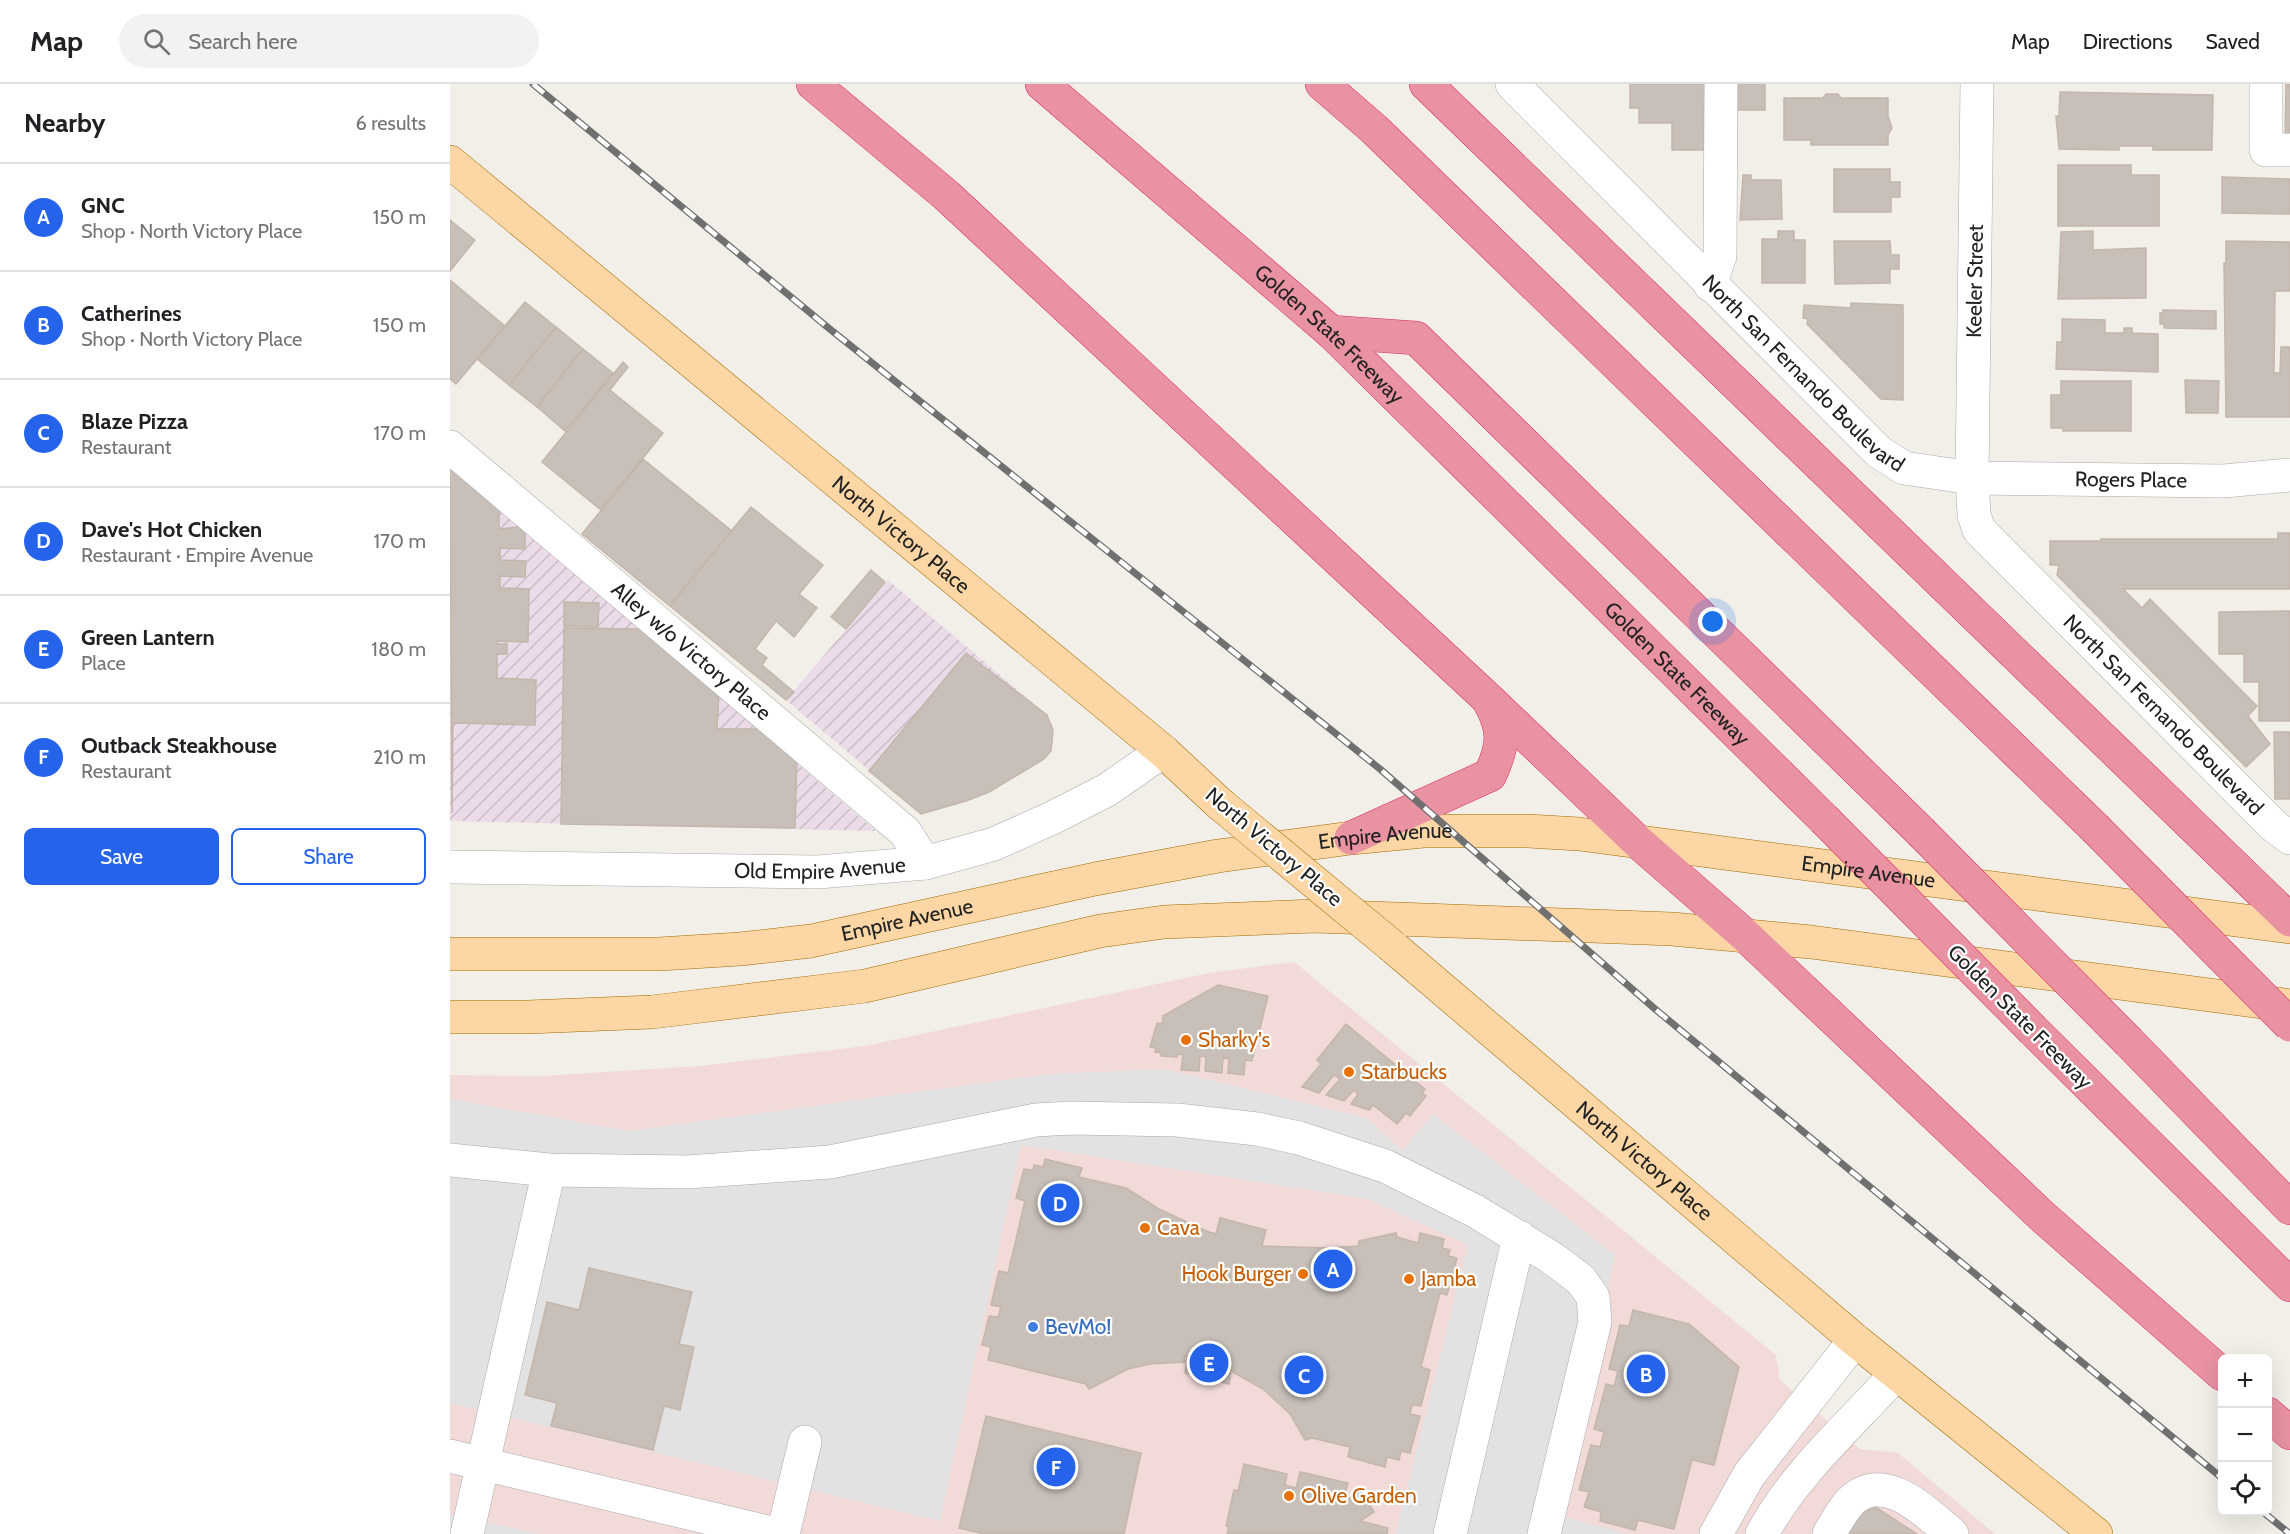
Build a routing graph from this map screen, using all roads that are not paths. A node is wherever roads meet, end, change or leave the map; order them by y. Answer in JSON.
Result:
{"nodes":[{"id":1,"x":813,"y":84,"type":"edge"},
{"id":2,"x":1042,"y":84,"type":"edge"},
{"id":3,"x":1322,"y":84,"type":"edge"},
{"id":4,"x":1426,"y":84,"type":"edge"},
{"id":5,"x":1512,"y":84,"type":"edge"},
{"id":6,"x":1721,"y":84,"type":"edge"},
{"id":7,"x":1977,"y":84,"type":"edge"},
{"id":8,"x":2266,"y":84,"type":"edge"},
{"id":9,"x":2290,"y":150,"type":"edge"},
{"id":10,"x":450,"y":162,"type":"edge"},
{"id":11,"x":1710,"y":285,"type":"junction"},
{"id":12,"x":1331,"y":332,"type":"junction"},
{"id":13,"x":450,"y":447,"type":"edge"},
{"id":14,"x":2290,"y":475,"type":"edge"},
{"id":15,"x":1972,"y":478,"type":"junction"},
{"id":16,"x":1488,"y":699,"type":"junction"},
{"id":17,"x":1163,"y":751,"type":"junction"},
{"id":18,"x":1351,"y":838,"type":"junction"},
{"id":19,"x":2290,"y":838,"type":"edge"},
{"id":20,"x":1637,"y":842,"type":"junction"},
{"id":21,"x":925,"y":863,"type":"junction"},
{"id":22,"x":450,"y":867,"type":"edge"},
{"id":23,"x":2290,"y":920,"type":"edge"},
{"id":24,"x":2290,"y":927,"type":"edge"},
{"id":25,"x":1747,"y":937,"type":"junction"},
{"id":26,"x":450,"y":954,"type":"edge"},
{"id":27,"x":2290,"y":1006,"type":"edge"},
{"id":28,"x":450,"y":1017,"type":"edge"},
{"id":29,"x":2290,"y":1025,"type":"edge"},
{"id":30,"x":450,"y":1160,"type":"edge"},
{"id":31,"x":549,"y":1170,"type":"junction"},
{"id":32,"x":2290,"y":1208,"type":"edge"},
{"id":33,"x":1519,"y":1237,"type":"junction"},
{"id":34,"x":2290,"y":1285,"type":"edge"},
{"id":35,"x":1855,"y":1340,"type":"junction"},
{"id":36,"x":2218,"y":1370,"type":"edge"},
{"id":37,"x":1896,"y":1374,"type":"junction"},
{"id":38,"x":2272,"y":1417,"type":"edge"},
{"id":39,"x":2290,"y":1433,"type":"edge"},
{"id":40,"x":805,"y":1442,"type":"dead end"},
{"id":41,"x":450,"y":1456,"type":"edge"},
{"id":42,"x":483,"y":1464,"type":"junction"},
{"id":43,"x":467,"y":1534,"type":"edge"},
{"id":44,"x":776,"y":1534,"type":"edge"},
{"id":45,"x":783,"y":1534,"type":"edge"},
{"id":46,"x":1450,"y":1534,"type":"edge"},
{"id":47,"x":1544,"y":1534,"type":"edge"},
{"id":48,"x":1716,"y":1534,"type":"edge"},
{"id":49,"x":1762,"y":1534,"type":"edge"},
{"id":50,"x":1829,"y":1534,"type":"edge"},
{"id":51,"x":1952,"y":1534,"type":"edge"},
{"id":52,"x":2096,"y":1534,"type":"edge"}],
"edges":[{"from":1,"to":16,"type":"highway"},
{"from":2,"to":12,"type":"highway","name":"Golden State Freeway"},
{"from":3,"to":29,"type":"highway","bridge":true},
{"from":4,"to":23,"type":"highway"},
{"from":5,"to":11,"type":"street","name":"North San Fernando Boulevard"},
{"from":6,"to":11,"type":"street"},
{"from":7,"to":15,"type":"street","name":"Keeler Street"},
{"from":8,"to":9,"type":"street"},
{"from":10,"to":17,"type":"main road","name":"North Victory Place"},
{"from":11,"to":15,"type":"street","name":"North San Fernando Boulevard"},
{"from":12,"to":32,"type":"highway","bridge":true},
{"from":12,"to":34,"type":"highway","name":"Golden State Freeway","bridge":true},
{"from":13,"to":21,"type":"street","name":"Alley w/o Victory Place"},
{"from":14,"to":15,"type":"street","name":"Rogers Place"},
{"from":15,"to":19,"type":"street","name":"North San Fernando Boulevard"},
{"from":16,"to":18,"type":"highway"},
{"from":16,"to":20,"type":"highway"},
{"from":17,"to":21,"type":"street","name":"Old Empire Avenue"},
{"from":17,"to":35,"type":"main road","name":"North Victory Place","bridge":true},
{"from":18,"to":20,"type":"main road","name":"Empire Avenue"},
{"from":18,"to":26,"type":"main road","name":"Empire Avenue"},
{"from":20,"to":24,"type":"main road","name":"Empire Avenue"},
{"from":20,"to":25,"type":"highway"},
{"from":21,"to":22,"type":"street","name":"Old Empire Avenue"},
{"from":25,"to":27,"type":"main road"},
{"from":25,"to":28,"type":"main road"},
{"from":25,"to":36,"type":"highway"},
{"from":30,"to":31,"type":"street"},
{"from":31,"to":33,"type":"street"},
{"from":31,"to":42,"type":"street"},
{"from":33,"to":46,"type":"street"},
{"from":33,"to":47,"type":"street"},
{"from":35,"to":37,"type":"main road","name":"North Victory Place"},
{"from":35,"to":48,"type":"street"},
{"from":37,"to":49,"type":"street"},
{"from":37,"to":52,"type":"main road","name":"North Victory Place"},
{"from":38,"to":39,"type":"highway"},
{"from":40,"to":45,"type":"street"},
{"from":41,"to":42,"type":"street"},
{"from":42,"to":43,"type":"street"},
{"from":42,"to":44,"type":"street"},
{"from":50,"to":51,"type":"street"}]}
